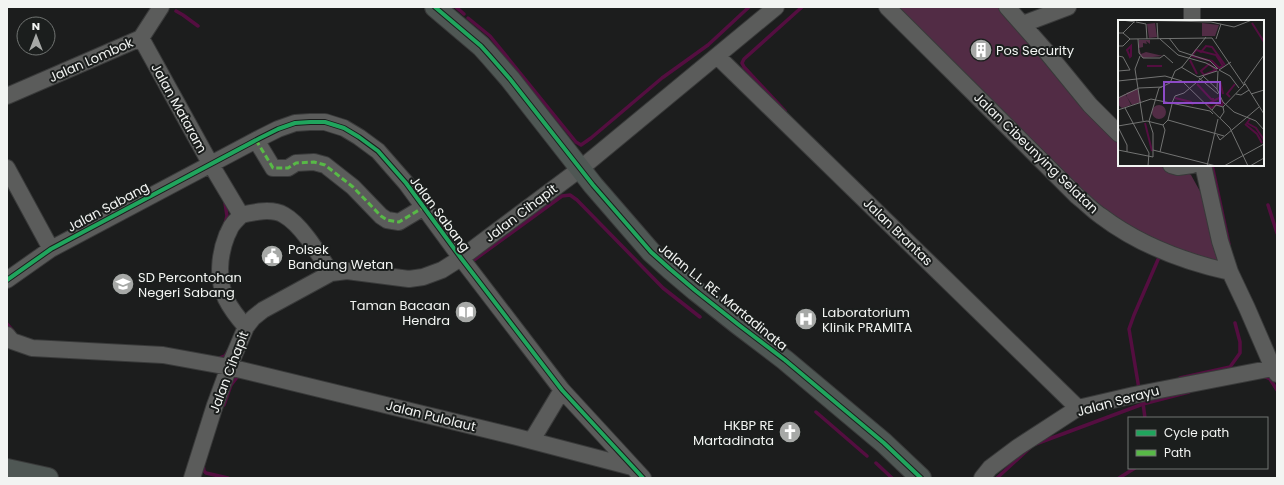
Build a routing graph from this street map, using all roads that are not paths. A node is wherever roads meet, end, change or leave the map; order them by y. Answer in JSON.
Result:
{"nodes":[{"id":1,"x":161,"y":7,"type":"edge"},
{"id":2,"x":435,"y":7,"type":"edge"},
{"id":3,"x":776,"y":7,"type":"edge"},
{"id":4,"x":888,"y":7,"type":"edge"},
{"id":5,"x":1007,"y":7,"type":"edge"},
{"id":6,"x":1068,"y":7,"type":"edge"},
{"id":7,"x":1192,"y":7,"type":"edge"},
{"id":8,"x":1192,"y":20,"type":"edge"},
{"id":9,"x":1023,"y":24,"type":"junction"},
{"id":10,"x":141,"y":38,"type":"junction"},
{"id":11,"x":717,"y":56,"type":"junction"},
{"id":12,"x":7,"y":96,"type":"edge"},
{"id":13,"x":1118,"y":133,"type":"edge"},
{"id":14,"x":256,"y":140,"type":"junction"},
{"id":15,"x":210,"y":163,"type":"junction"},
{"id":16,"x":1174,"y":166,"type":"edge"},
{"id":17,"x":1185,"y":166,"type":"edge"},
{"id":18,"x":1203,"y":166,"type":"edge"},
{"id":19,"x":7,"y":168,"type":"edge"},
{"id":20,"x":580,"y":169,"type":"junction"},
{"id":21,"x":424,"y":207,"type":"junction"},
{"id":22,"x":242,"y":215,"type":"junction"},
{"id":23,"x":51,"y":249,"type":"junction"},
{"id":24,"x":461,"y":258,"type":"junction"},
{"id":25,"x":1230,"y":272,"type":"junction"},
{"id":26,"x":332,"y":273,"type":"junction"},
{"id":27,"x":7,"y":280,"type":"edge"},
{"id":28,"x":246,"y":327,"type":"junction"},
{"id":29,"x":7,"y":335,"type":"edge"},
{"id":30,"x":229,"y":368,"type":"junction"},
{"id":31,"x":1275,"y":371,"type":"edge"},
{"id":32,"x":562,"y":390,"type":"junction"},
{"id":33,"x":1078,"y":408,"type":"junction"},
{"id":34,"x":532,"y":440,"type":"junction"},
{"id":35,"x":7,"y":469,"type":"edge"},
{"id":36,"x":638,"y":472,"type":"edge"},
{"id":37,"x":48,"y":478,"type":"edge"},
{"id":38,"x":192,"y":478,"type":"edge"},
{"id":39,"x":921,"y":478,"type":"edge"},
{"id":40,"x":982,"y":478,"type":"edge"}],
"edges":[{"from":1,"to":10,"type":"street","name":"Jalan Lombok"},
{"from":2,"to":20,"type":"main road","name":"Jalan L.L. RE. Martadinata"},
{"from":3,"to":11,"type":"street","name":"Jalan Cihapit"},
{"from":4,"to":25,"type":"street","name":"Jalan Cibeunying Selatan"},
{"from":5,"to":9,"type":"street"},
{"from":6,"to":9,"type":"street"},
{"from":7,"to":8,"type":"street"},
{"from":9,"to":13,"type":"street"},
{"from":10,"to":12,"type":"street","name":"Jalan Lombok"},
{"from":10,"to":15,"type":"street","name":"Jalan Mataram"},
{"from":11,"to":20,"type":"street","name":"Jalan Cihapit"},
{"from":11,"to":33,"type":"street","name":"Jalan Brantas"},
{"from":14,"to":15,"type":"street","name":"Jalan Sabang"},
{"from":14,"to":21,"type":"street","name":"Jalan Sabang"},
{"from":14,"to":21,"type":"street"},
{"from":15,"to":22,"type":"street","name":"Jalan Mataram"},
{"from":15,"to":23,"type":"street","name":"Jalan Sabang"},
{"from":16,"to":17,"type":"street"},
{"from":18,"to":25,"type":"street"},
{"from":19,"to":23,"type":"street"},
{"from":20,"to":24,"type":"street","name":"Jalan Cihapit"},
{"from":20,"to":39,"type":"main road","name":"Jalan L.L. RE. Martadinata"},
{"from":21,"to":24,"type":"street","name":"Jalan Sabang"},
{"from":22,"to":26,"type":"street"},
{"from":22,"to":28,"type":"street"},
{"from":23,"to":27,"type":"street","name":"Jalan Sabang"},
{"from":24,"to":26,"type":"street","name":"Jalan Cihapit"},
{"from":24,"to":32,"type":"street","name":"Jalan Sabang"},
{"from":25,"to":31,"type":"street"},
{"from":26,"to":28,"type":"street","name":"Jalan Cihapit"},
{"from":28,"to":30,"type":"street","name":"Jalan Cihapit"},
{"from":29,"to":30,"type":"street","name":"Jalan Pulolaut"},
{"from":30,"to":34,"type":"street","name":"Jalan Pulolaut"},
{"from":30,"to":38,"type":"street","name":"Jalan Cihapit"},
{"from":31,"to":33,"type":"street","name":"Jalan Serayu"},
{"from":32,"to":34,"type":"street"},
{"from":32,"to":36,"type":"street","name":"Jalan Sabang"},
{"from":33,"to":40,"type":"street","name":"Jalan Serayu"},
{"from":34,"to":36,"type":"street","name":"Jalan Pulolaut"},
{"from":35,"to":37,"type":"main road"}]}
